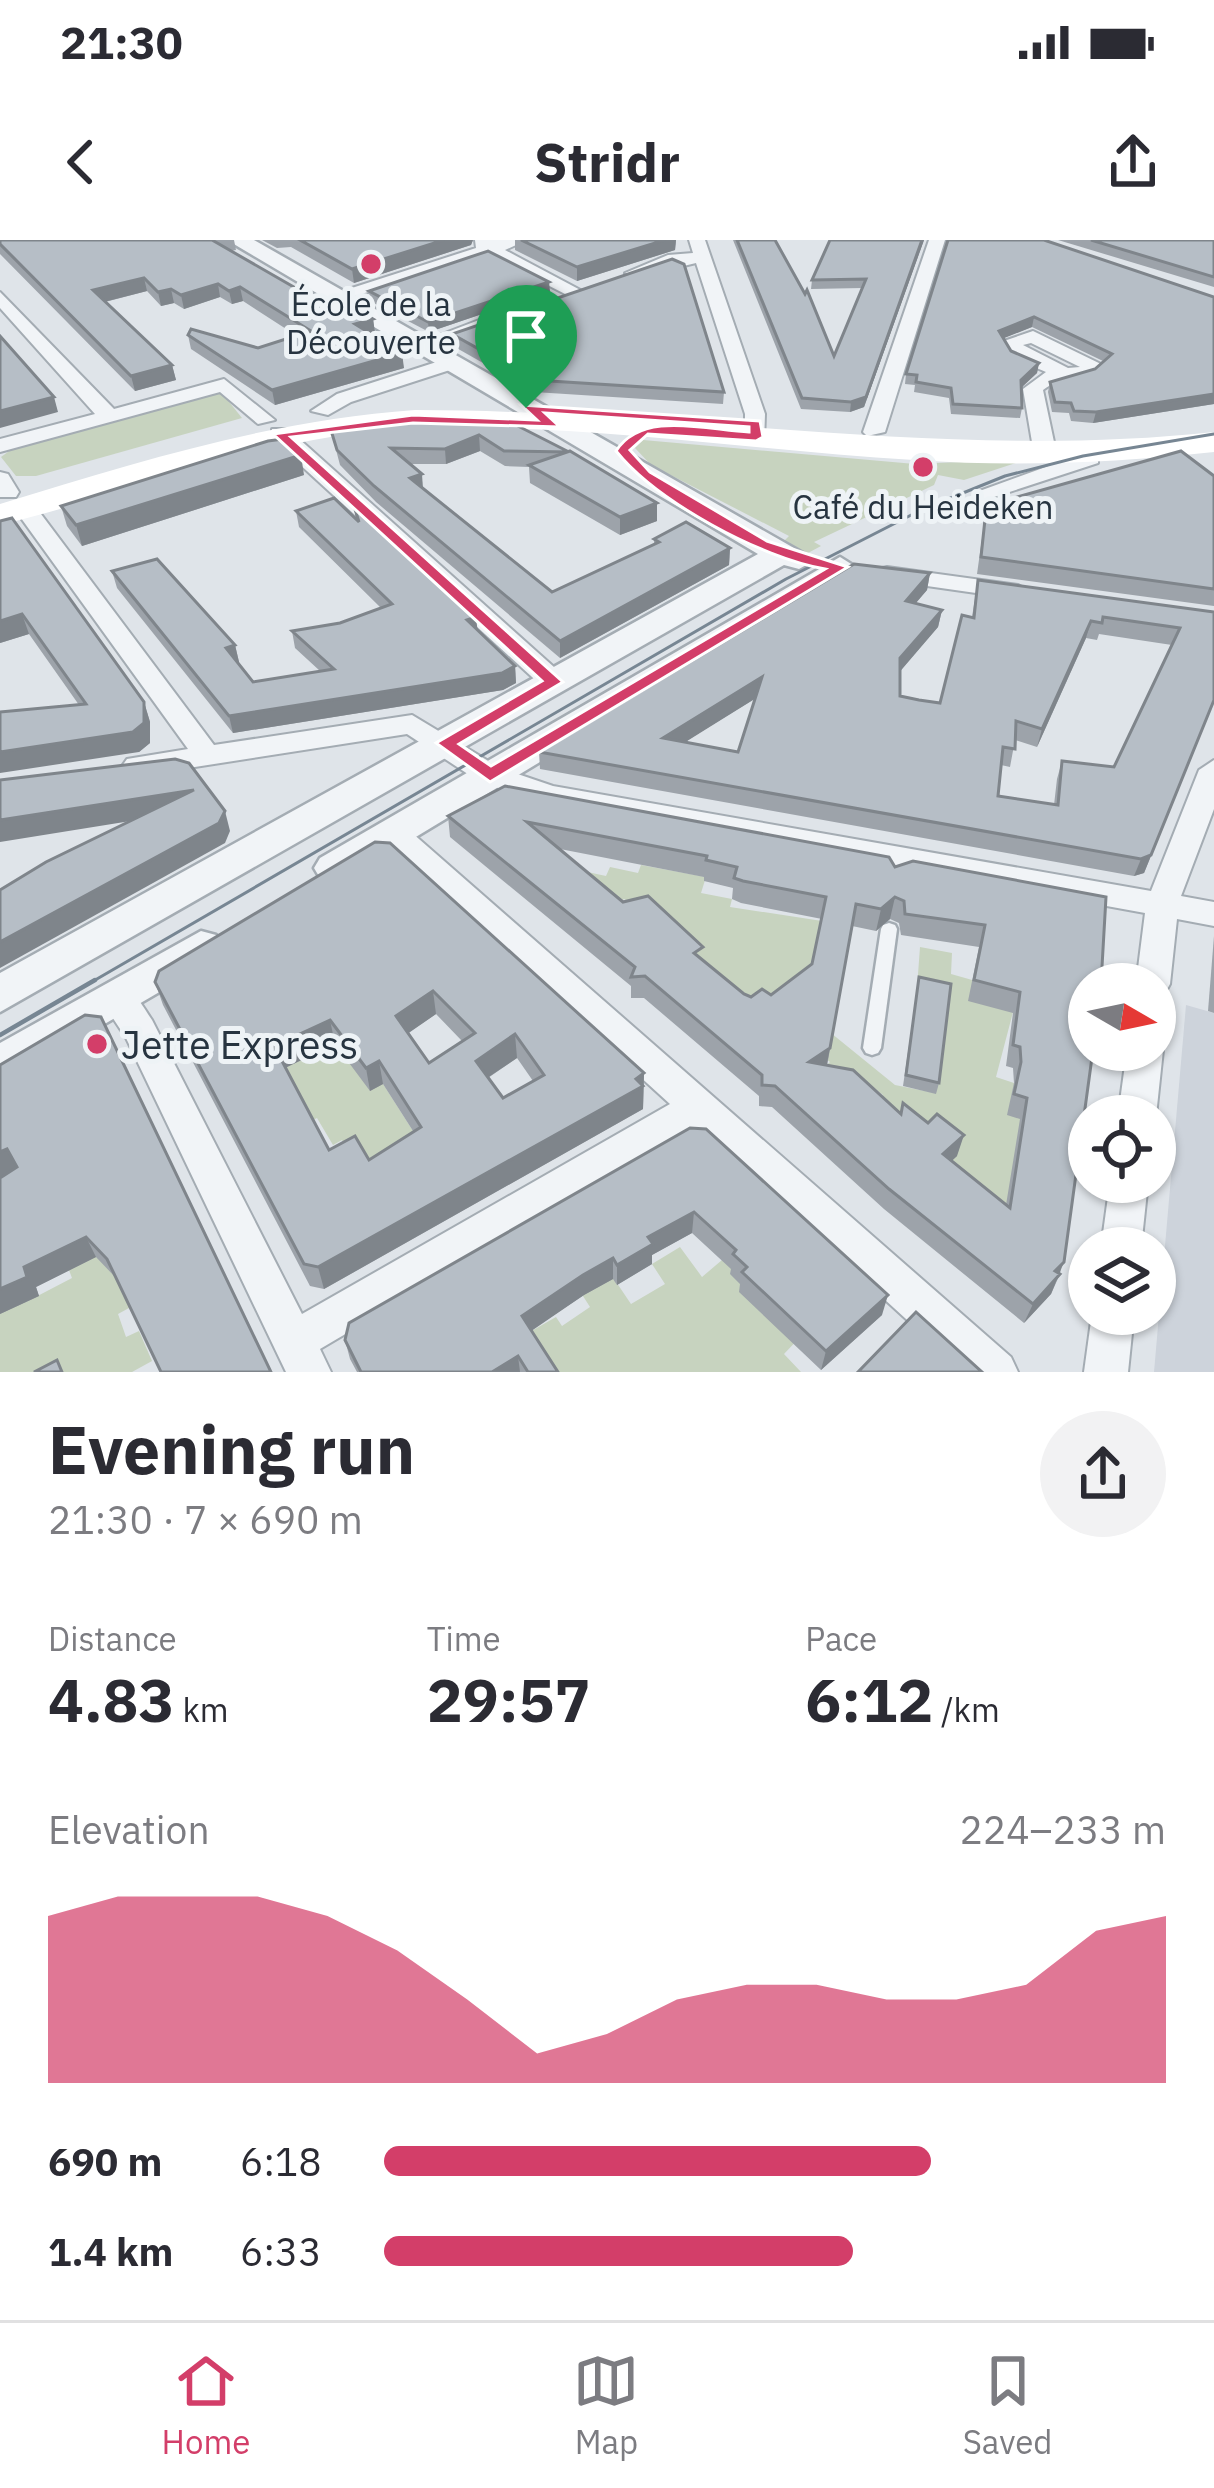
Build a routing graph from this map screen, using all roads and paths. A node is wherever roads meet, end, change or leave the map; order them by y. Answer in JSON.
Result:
{"nodes":[{"id":1,"x":238,"y":240,"type":"edge"},
{"id":2,"x":472,"y":240,"type":"edge"},
{"id":3,"x":519,"y":240,"type":"edge"},
{"id":4,"x":937,"y":240,"type":"edge"},
{"id":5,"x":491,"y":249,"type":"junction"},
{"id":6,"x":700,"y":249,"type":"edge"},
{"id":7,"x":597,"y":286,"type":"junction"},
{"id":8,"x":335,"y":296,"type":"junction"},
{"id":9,"x":0,"y":297,"type":"edge"},
{"id":10,"x":558,"y":300,"type":"edge"},
{"id":11,"x":499,"y":320,"type":"edge"},
{"id":12,"x":421,"y":346,"type":"junction"},
{"id":13,"x":449,"y":364,"type":"junction"},
{"id":14,"x":1060,"y":371,"type":"dead end"},
{"id":15,"x":321,"y":411,"type":"junction"},
{"id":16,"x":109,"y":416,"type":"junction"},
{"id":17,"x":540,"y":416,"type":"junction"},
{"id":18,"x":1214,"y":421,"type":"edge"},
{"id":19,"x":272,"y":427,"type":"junction"},
{"id":20,"x":646,"y":430,"type":"junction"},
{"id":21,"x":756,"y":430,"type":"junction"},
{"id":22,"x":874,"y":432,"type":"junction"},
{"id":23,"x":0,"y":446,"type":"edge"},
{"id":24,"x":1046,"y":449,"type":"junction"},
{"id":25,"x":1207,"y":456,"type":"edge"},
{"id":26,"x":1090,"y":458,"type":"junction"},
{"id":27,"x":645,"y":476,"type":"junction"},
{"id":28,"x":985,"y":493,"type":"dead end"},
{"id":29,"x":7,"y":497,"type":"edge"},
{"id":30,"x":781,"y":554,"type":"junction"},
{"id":31,"x":840,"y":567,"type":"junction"},
{"id":32,"x":1036,"y":595,"type":"edge"},
{"id":33,"x":554,"y":682,"type":"junction"},
{"id":34,"x":446,"y":743,"type":"junction"},
{"id":35,"x":207,"y":754,"type":"junction"},
{"id":36,"x":114,"y":770,"type":"edge"},
{"id":37,"x":1214,"y":770,"type":"edge"},
{"id":38,"x":490,"y":775,"type":"junction"},
{"id":39,"x":392,"y":833,"type":"junction"},
{"id":40,"x":310,"y":882,"type":"edge"},
{"id":41,"x":1162,"y":905,"type":"junction"},
{"id":42,"x":1214,"y":914,"type":"edge"},
{"id":43,"x":234,"y":927,"type":"edge"},
{"id":44,"x":889,"y":929,"type":"dead end"},
{"id":45,"x":1155,"y":963,"type":"edge"},
{"id":46,"x":0,"y":994,"type":"edge"},
{"id":47,"x":116,"y":997,"type":"junction"},
{"id":48,"x":872,"y":1048,"type":"dead end"},
{"id":49,"x":0,"y":1066,"type":"edge"},
{"id":50,"x":698,"y":1107,"type":"junction"},
{"id":51,"x":1110,"y":1335,"type":"edge"},
{"id":52,"x":301,"y":1357,"type":"edge"},
{"id":53,"x":996,"y":1372,"type":"edge"},
{"id":54,"x":1106,"y":1372,"type":"edge"}],
"edges":[{"from":1,"to":8,"type":"street"},
{"from":2,"to":5,"type":"street"},
{"from":3,"to":5,"type":"street"},
{"from":4,"to":22,"type":"street"},
{"from":5,"to":7,"type":"street"},
{"from":5,"to":8,"type":"street"},
{"from":6,"to":7,"type":"street"},
{"from":6,"to":21,"type":"street"},
{"from":7,"to":10,"type":"street"},
{"from":8,"to":12,"type":"street"},
{"from":9,"to":16,"type":"street"},
{"from":11,"to":12,"type":"street"},
{"from":12,"to":13,"type":"street"},
{"from":13,"to":15,"type":"street"},
{"from":13,"to":17,"type":"street"},
{"from":14,"to":24,"type":"street"},
{"from":15,"to":17,"type":"main road"},
{"from":15,"to":19,"type":"main road"},
{"from":16,"to":19,"type":"street"},
{"from":16,"to":23,"type":"street"},
{"from":17,"to":19,"type":"main road"},
{"from":17,"to":20,"type":"main road"},
{"from":17,"to":21,"type":"main road"},
{"from":17,"to":27,"type":"street"},
{"from":18,"to":24,"type":"main road"},
{"from":19,"to":29,"type":"main road"},
{"from":19,"to":33,"type":"street"},
{"from":20,"to":21,"type":"main road"},
{"from":20,"to":27,"type":"street"},
{"from":21,"to":22,"type":"main road"},
{"from":21,"to":24,"type":"main road"},
{"from":22,"to":24,"type":"main road"},
{"from":24,"to":26,"type":"main road"},
{"from":25,"to":26,"type":"main road"},
{"from":26,"to":28,"type":"street"},
{"from":27,"to":30,"type":"street"},
{"from":29,"to":35,"type":"street"},
{"from":30,"to":31,"type":"street"},
{"from":30,"to":33,"type":"street"},
{"from":31,"to":32,"type":"street"},
{"from":31,"to":38,"type":"street"},
{"from":33,"to":34,"type":"street"},
{"from":34,"to":35,"type":"street"},
{"from":34,"to":38,"type":"street"},
{"from":34,"to":46,"type":"street"},
{"from":35,"to":36,"type":"street"},
{"from":37,"to":41,"type":"street"},
{"from":38,"to":39,"type":"street"},
{"from":38,"to":41,"type":"street"},
{"from":39,"to":40,"type":"street"},
{"from":39,"to":50,"type":"street"},
{"from":41,"to":42,"type":"street"},
{"from":41,"to":45,"type":"street"},
{"from":43,"to":47,"type":"street"},
{"from":44,"to":48,"type":"lane"},
{"from":47,"to":49,"type":"street"},
{"from":47,"to":52,"type":"street"},
{"from":50,"to":52,"type":"street"},
{"from":50,"to":53,"type":"street"},
{"from":51,"to":54,"type":"street"}]}
